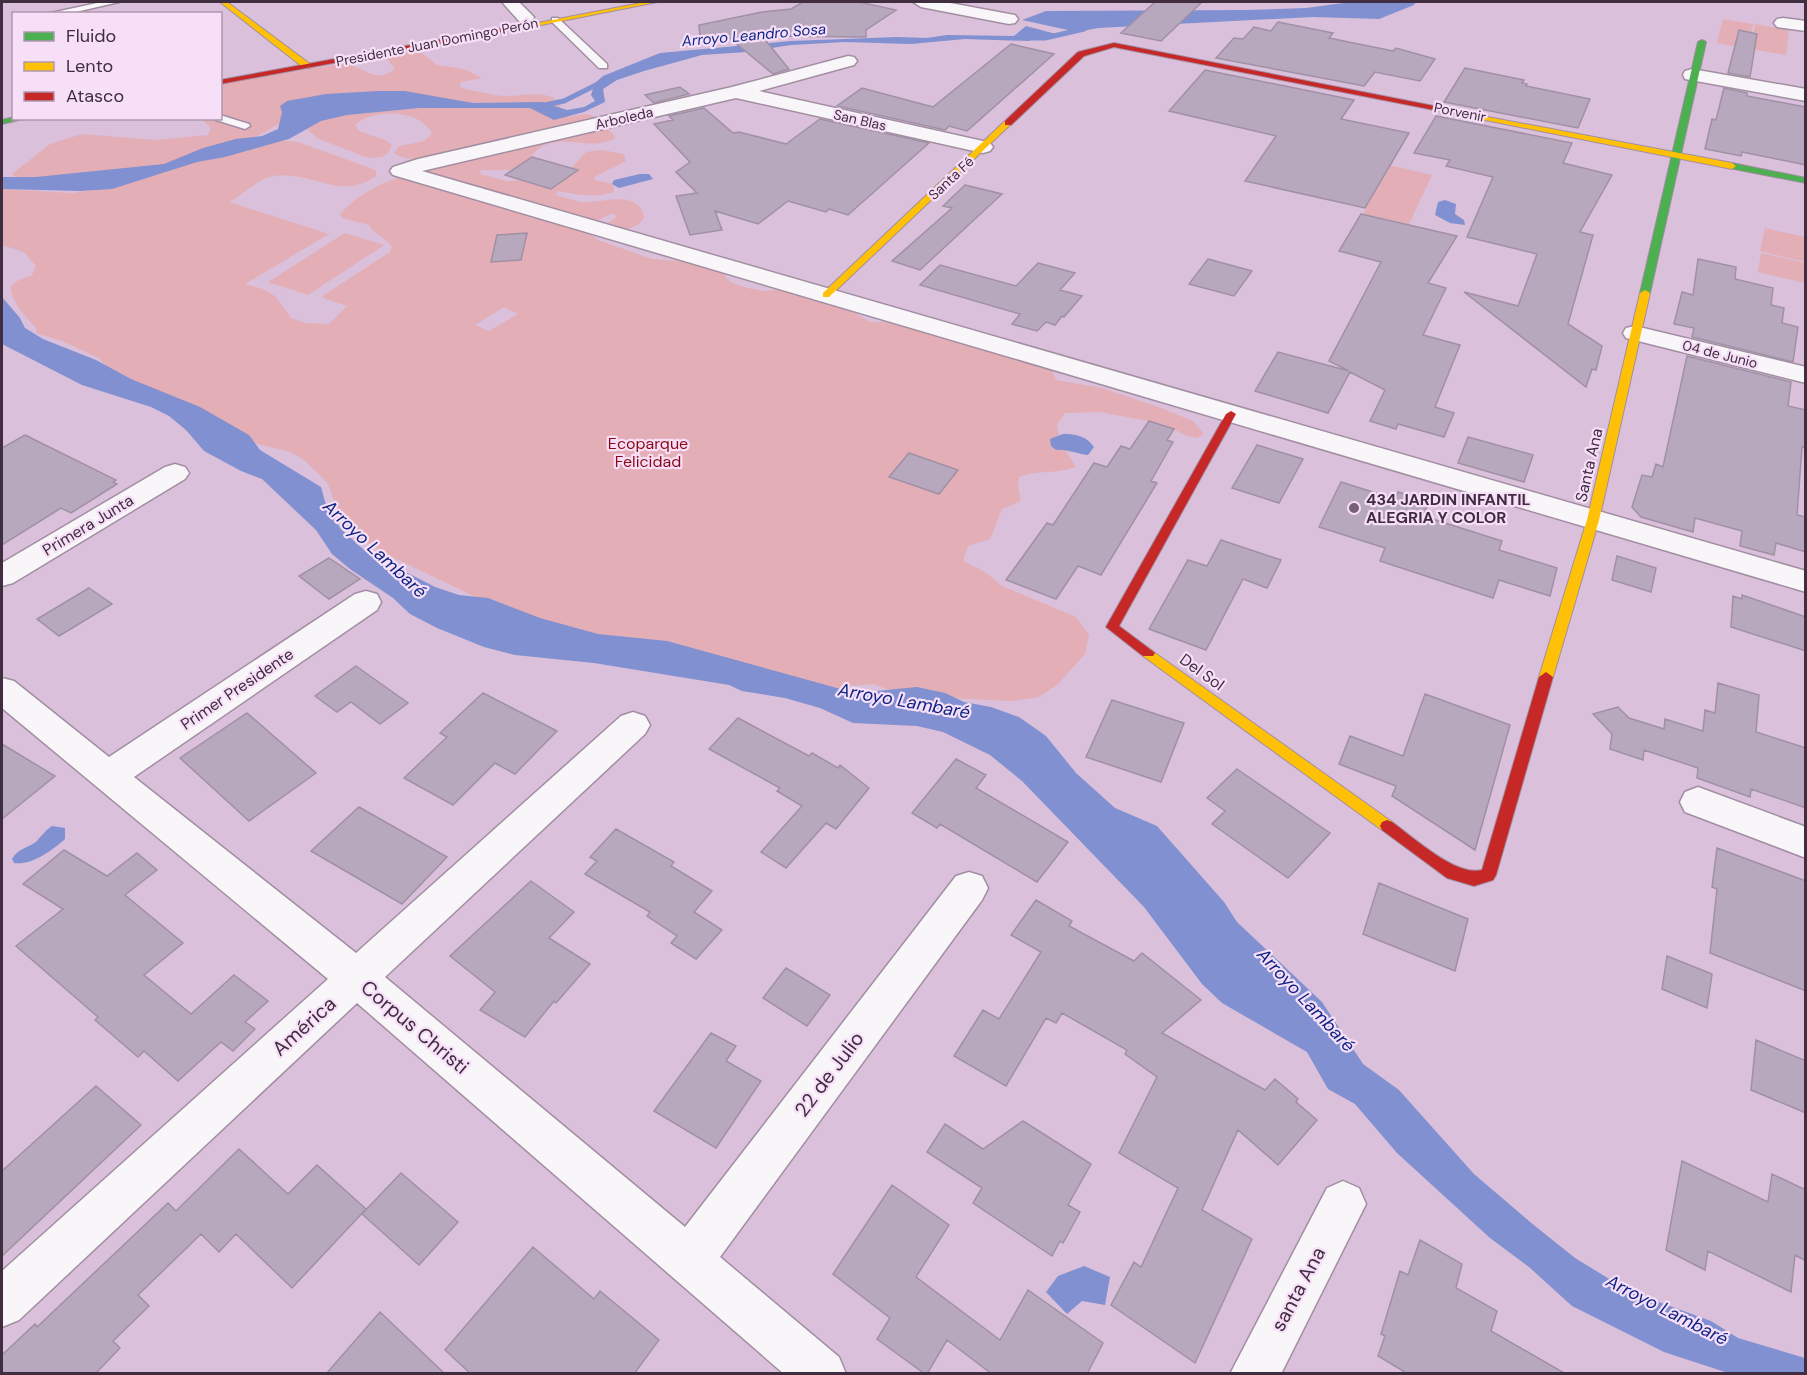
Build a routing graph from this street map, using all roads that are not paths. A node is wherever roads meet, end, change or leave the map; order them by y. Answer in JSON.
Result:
{"nodes":[{"id":1,"x":114,"y":2,"type":"edge"},
{"id":2,"x":223,"y":2,"type":"edge"},
{"id":3,"x":510,"y":2,"type":"edge"},
{"id":4,"x":608,"y":2,"type":"edge"},
{"id":5,"x":654,"y":2,"type":"edge"},
{"id":6,"x":921,"y":2,"type":"edge"},
{"id":7,"x":61,"y":12,"type":"edge"},
{"id":8,"x":525,"y":17,"type":"junction"},
{"id":9,"x":1009,"y":19,"type":"dead end"},
{"id":10,"x":555,"y":20,"type":"junction"},
{"id":11,"x":1783,"y":23,"type":"dead end"},
{"id":12,"x":1806,"y":26,"type":"edge"},
{"id":13,"x":475,"y":31,"type":"junction"},
{"id":14,"x":1702,"y":42,"type":"dead end"},
{"id":15,"x":1114,"y":45,"type":"joint"},
{"id":16,"x":848,"y":61,"type":"dead end"},
{"id":17,"x":303,"y":62,"type":"junction"},
{"id":18,"x":603,"y":66,"type":"dead end"},
{"id":19,"x":222,"y":73,"type":"edge"},
{"id":20,"x":1692,"y":75,"type":"junction"},
{"id":21,"x":222,"y":82,"type":"edge"},
{"id":22,"x":736,"y":92,"type":"junction"},
{"id":23,"x":1806,"y":95,"type":"edge"},
{"id":24,"x":222,"y":119,"type":"edge"},
{"id":25,"x":245,"y":126,"type":"dead end"},
{"id":26,"x":983,"y":147,"type":"junction"},
{"id":27,"x":1676,"y":155,"type":"junction"},
{"id":28,"x":1806,"y":181,"type":"edge"},
{"id":29,"x":826,"y":295,"type":"junction"},
{"id":30,"x":1635,"y":333,"type":"junction"},
{"id":31,"x":1806,"y":375,"type":"edge"},
{"id":32,"x":1231,"y":414,"type":"junction"},
{"id":33,"x":175,"y":473,"type":"dead end"},
{"id":34,"x":1593,"y":520,"type":"junction"},
{"id":35,"x":2,"y":576,"type":"edge"},
{"id":36,"x":1806,"y":582,"type":"edge"},
{"id":37,"x":366,"y":602,"type":"dead end"},
{"id":38,"x":2,"y":690,"type":"edge"},
{"id":39,"x":633,"y":725,"type":"dead end"},
{"id":40,"x":108,"y":776,"type":"junction"},
{"id":41,"x":1698,"y":802,"type":"dead end"},
{"id":42,"x":1806,"y":843,"type":"edge"},
{"id":43,"x":1474,"y":879,"type":"joint"},
{"id":44,"x":969,"y":888,"type":"dead end"},
{"id":45,"x":357,"y":978,"type":"junction"},
{"id":46,"x":1343,"y":1204,"type":"dead end"},
{"id":47,"x":689,"y":1260,"type":"junction"},
{"id":48,"x":2,"y":1303,"type":"edge"},
{"id":49,"x":822,"y":1374,"type":"edge"},
{"id":50,"x":1254,"y":1374,"type":"edge"}],
"edges":[{"from":1,"to":7,"type":"lane"},
{"from":2,"to":17,"type":"street"},
{"from":3,"to":8,"type":"street"},
{"from":4,"to":8,"type":"street","name":"Presidente Juan Domingo Perón"},
{"from":5,"to":10,"type":"street","name":"Presidente Juan Domingo Perón"},
{"from":6,"to":9,"type":"street"},
{"from":8,"to":13,"type":"street","name":"Presidente Juan Domingo Perón"},
{"from":10,"to":13,"type":"street","name":"Presidente Juan Domingo Perón"},
{"from":10,"to":18,"type":"lane"},
{"from":11,"to":12,"type":"street"},
{"from":13,"to":17,"type":"street","name":"Presidente Juan Domingo Perón"},
{"from":14,"to":20,"type":"street","name":"Santa Ana"},
{"from":15,"to":26,"type":"street","name":"Santa Fé"},
{"from":15,"to":27,"type":"street","name":"Porvenir"},
{"from":16,"to":22,"type":"street","name":"Arboleda"},
{"from":17,"to":19,"type":"street","name":"Presidente Juan Domingo Perón"},
{"from":17,"to":21,"type":"street","name":"Presidente Juan Domingo Perón"},
{"from":20,"to":23,"type":"street"},
{"from":20,"to":27,"type":"street","name":"Santa Ana"},
{"from":22,"to":26,"type":"street","name":"San Blas"},
{"from":22,"to":29,"type":"street","name":"Arboleda"},
{"from":24,"to":25,"type":"lane"},
{"from":26,"to":29,"type":"street","name":"Santa Fé"},
{"from":27,"to":28,"type":"street","name":"Porvenir"},
{"from":27,"to":30,"type":"street","name":"Santa Ana"},
{"from":29,"to":32,"type":"street"},
{"from":30,"to":31,"type":"street","name":"04 de Junio"},
{"from":30,"to":34,"type":"street","name":"Santa Ana"},
{"from":32,"to":34,"type":"street"},
{"from":32,"to":43,"type":"street","name":"Del Sol"},
{"from":33,"to":35,"type":"street","name":"Primera Junta"},
{"from":34,"to":36,"type":"street"},
{"from":34,"to":43,"type":"street","name":"Santa Ana"},
{"from":37,"to":40,"type":"street","name":"Primer Presidente"},
{"from":38,"to":40,"type":"street","name":"Corpus Christi"},
{"from":39,"to":45,"type":"street","name":"América"},
{"from":40,"to":45,"type":"street","name":"Corpus Christi"},
{"from":41,"to":42,"type":"street"},
{"from":44,"to":47,"type":"street","name":"22 de Julio"},
{"from":45,"to":47,"type":"street","name":"Corpus Christi"},
{"from":45,"to":48,"type":"street","name":"América"},
{"from":46,"to":50,"type":"street","name":"santa Ana"},
{"from":47,"to":49,"type":"street","name":"Corpus Christi"}]}
